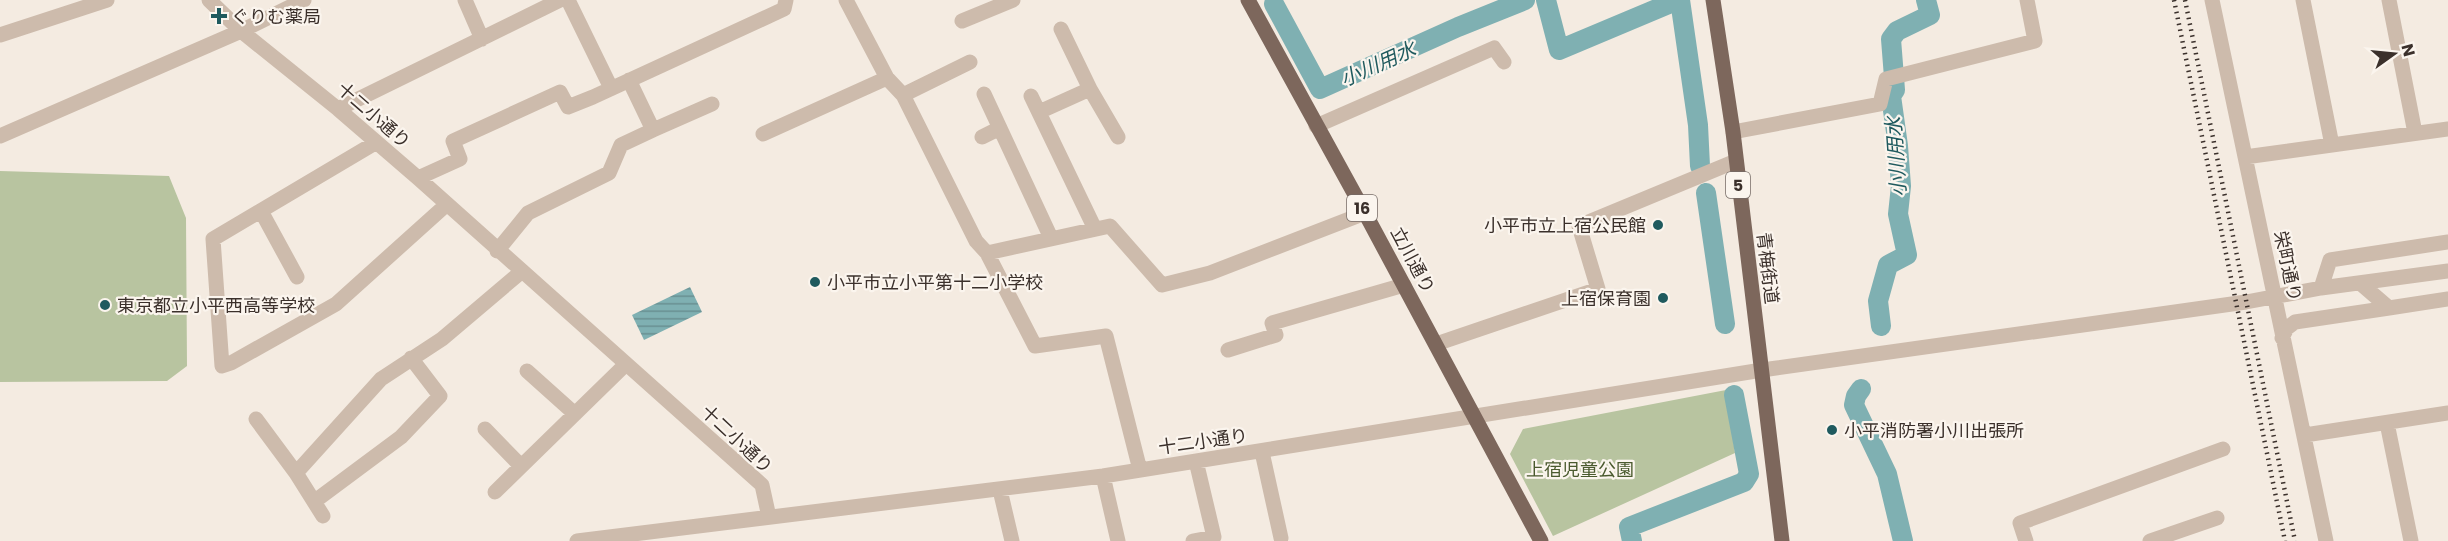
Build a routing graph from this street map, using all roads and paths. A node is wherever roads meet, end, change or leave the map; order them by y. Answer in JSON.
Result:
{"nodes":[{"id":1,"x":106,"y":0,"type":"edge"},
{"id":2,"x":209,"y":0,"type":"edge"},
{"id":3,"x":304,"y":0,"type":"edge"},
{"id":4,"x":465,"y":0,"type":"edge"},
{"id":5,"x":560,"y":0,"type":"edge"},
{"id":6,"x":568,"y":0,"type":"edge"},
{"id":7,"x":786,"y":0,"type":"edge"},
{"id":8,"x":846,"y":0,"type":"edge"},
{"id":9,"x":1013,"y":0,"type":"edge"},
{"id":10,"x":1248,"y":0,"type":"edge"},
{"id":11,"x":1713,"y":0,"type":"edge"},
{"id":12,"x":2027,"y":0,"type":"edge"},
{"id":13,"x":2212,"y":0,"type":"edge"},
{"id":14,"x":2303,"y":0,"type":"edge"},
{"id":15,"x":2389,"y":0,"type":"edge"},
{"id":16,"x":542,"y":4,"type":"edge"},
{"id":17,"x":962,"y":21,"type":"dead end"},
{"id":18,"x":1060,"y":29,"type":"dead end"},
{"id":19,"x":241,"y":31,"type":"junction"},
{"id":20,"x":0,"y":35,"type":"edge"},
{"id":21,"x":482,"y":39,"type":"junction"},
{"id":22,"x":970,"y":62,"type":"dead end"},
{"id":23,"x":1504,"y":62,"type":"dead end"},
{"id":24,"x":887,"y":78,"type":"junction"},
{"id":25,"x":629,"y":80,"type":"junction"},
{"id":26,"x":611,"y":88,"type":"junction"},
{"id":27,"x":1090,"y":89,"type":"junction"},
{"id":28,"x":903,"y":94,"type":"junction"},
{"id":29,"x":984,"y":94,"type":"dead end"},
{"id":30,"x":1031,"y":96,"type":"dead end"},
{"id":31,"x":712,"y":104,"type":"dead end"},
{"id":32,"x":338,"y":109,"type":"junction"},
{"id":33,"x":1039,"y":112,"type":"junction"},
{"id":34,"x":1316,"y":126,"type":"junction"},
{"id":35,"x":1000,"y":128,"type":"junction"},
{"id":36,"x":2448,"y":129,"type":"edge"},
{"id":37,"x":653,"y":130,"type":"junction"},
{"id":38,"x":1733,"y":132,"type":"junction"},
{"id":39,"x":2415,"y":133,"type":"junction"},
{"id":40,"x":763,"y":134,"type":"dead end"},
{"id":41,"x":0,"y":136,"type":"edge"},
{"id":42,"x":982,"y":137,"type":"dead end"},
{"id":43,"x":1118,"y":137,"type":"dead end"},
{"id":44,"x":375,"y":143,"type":"junction"},
{"id":45,"x":2332,"y":145,"type":"junction"},
{"id":46,"x":2245,"y":157,"type":"junction"},
{"id":47,"x":1736,"y":161,"type":"junction"},
{"id":48,"x":418,"y":178,"type":"junction"},
{"id":49,"x":446,"y":205,"type":"junction"},
{"id":50,"x":261,"y":211,"type":"junction"},
{"id":51,"x":1365,"y":213,"type":"junction"},
{"id":52,"x":1095,"y":229,"type":"junction"},
{"id":53,"x":1051,"y":238,"type":"junction"},
{"id":54,"x":2448,"y":242,"type":"edge"},
{"id":55,"x":497,"y":251,"type":"junction"},
{"id":56,"x":987,"y":253,"type":"junction"},
{"id":57,"x":2448,"y":270,"type":"edge"},
{"id":58,"x":521,"y":272,"type":"junction"},
{"id":59,"x":297,"y":277,"type":"dead end"},
{"id":60,"x":2360,"y":283,"type":"junction"},
{"id":61,"x":1404,"y":285,"type":"junction"},
{"id":62,"x":2321,"y":288,"type":"junction"},
{"id":63,"x":2275,"y":297,"type":"junction"},
{"id":64,"x":2448,"y":299,"type":"edge"},
{"id":65,"x":2389,"y":308,"type":"junction"},
{"id":66,"x":2282,"y":338,"type":"junction"},
{"id":67,"x":1436,"y":344,"type":"junction"},
{"id":68,"x":1228,"y":350,"type":"dead end"},
{"id":69,"x":411,"y":358,"type":"junction"},
{"id":70,"x":625,"y":365,"type":"junction"},
{"id":71,"x":1762,"y":370,"type":"junction"},
{"id":72,"x":527,"y":371,"type":"dead end"},
{"id":73,"x":575,"y":414,"type":"junction"},
{"id":74,"x":2448,"y":414,"type":"edge"},
{"id":75,"x":1475,"y":416,"type":"junction"},
{"id":76,"x":256,"y":419,"type":"dead end"},
{"id":77,"x":2387,"y":423,"type":"junction"},
{"id":78,"x":485,"y":429,"type":"dead end"},
{"id":79,"x":2305,"y":435,"type":"junction"},
{"id":80,"x":2223,"y":449,"type":"dead end"},
{"id":81,"x":1262,"y":452,"type":"junction"},
{"id":82,"x":1196,"y":461,"type":"junction"},
{"id":83,"x":521,"y":466,"type":"junction"},
{"id":84,"x":1140,"y":470,"type":"junction"},
{"id":85,"x":296,"y":473,"type":"junction"},
{"id":86,"x":1103,"y":476,"type":"junction"},
{"id":87,"x":1000,"y":490,"type":"junction"},
{"id":88,"x":495,"y":492,"type":"dead end"},
{"id":89,"x":315,"y":501,"type":"junction"},
{"id":90,"x":323,"y":516,"type":"dead end"},
{"id":91,"x":769,"y":517,"type":"junction"},
{"id":92,"x":2217,"y":518,"type":"dead end"},
{"id":93,"x":1281,"y":538,"type":"dead end"},
{"id":94,"x":578,"y":541,"type":"edge"},
{"id":95,"x":1012,"y":541,"type":"edge"},
{"id":96,"x":1118,"y":541,"type":"edge"},
{"id":97,"x":1193,"y":541,"type":"edge"},
{"id":98,"x":1541,"y":541,"type":"edge"},
{"id":99,"x":1782,"y":541,"type":"edge"},
{"id":100,"x":2026,"y":541,"type":"edge"},
{"id":101,"x":2150,"y":541,"type":"edge"},
{"id":102,"x":2326,"y":541,"type":"edge"},
{"id":103,"x":2411,"y":541,"type":"edge"}],
"edges":[{"from":1,"to":20,"type":"street"},
{"from":2,"to":19,"type":"street","name":"十二小通り"},
{"from":3,"to":19,"type":"street"},
{"from":4,"to":21,"type":"street"},
{"from":5,"to":16,"type":"street"},
{"from":6,"to":26,"type":"street"},
{"from":7,"to":25,"type":"street"},
{"from":8,"to":24,"type":"street"},
{"from":9,"to":17,"type":"street"},
{"from":10,"to":34,"type":"main road","name":"立川通り","number":"16"},
{"from":11,"to":38,"type":"main road","name":"青梅街道","number":"5"},
{"from":12,"to":38,"type":"street"},
{"from":13,"to":46,"type":"street","name":"栄町通り"},
{"from":14,"to":45,"type":"street"},
{"from":15,"to":39,"type":"street"},
{"from":16,"to":21,"type":"street"},
{"from":18,"to":27,"type":"street"},
{"from":19,"to":32,"type":"street","name":"十二小通り"},
{"from":19,"to":41,"type":"street"},
{"from":21,"to":32,"type":"street"},
{"from":22,"to":28,"type":"street"},
{"from":23,"to":34,"type":"street"},
{"from":24,"to":28,"type":"street"},
{"from":24,"to":40,"type":"street"},
{"from":25,"to":26,"type":"street"},
{"from":25,"to":37,"type":"street"},
{"from":26,"to":48,"type":"street"},
{"from":27,"to":33,"type":"street"},
{"from":27,"to":43,"type":"street"},
{"from":28,"to":56,"type":"street"},
{"from":29,"to":35,"type":"street"},
{"from":30,"to":33,"type":"street"},
{"from":31,"to":37,"type":"street"},
{"from":32,"to":44,"type":"street","name":"十二小通り"},
{"from":33,"to":52,"type":"street"},
{"from":34,"to":51,"type":"main road","name":"立川通り","number":"16"},
{"from":35,"to":42,"type":"street"},
{"from":35,"to":53,"type":"street"},
{"from":36,"to":39,"type":"street"},
{"from":37,"to":55,"type":"street"},
{"from":38,"to":47,"type":"main road","name":"青梅街道","number":"5"},
{"from":39,"to":45,"type":"street"},
{"from":44,"to":48,"type":"street","name":"十二小通り"},
{"from":44,"to":50,"type":"street"},
{"from":45,"to":46,"type":"street"},
{"from":46,"to":63,"type":"street","name":"栄町通り"},
{"from":47,"to":67,"type":"street"},
{"from":47,"to":71,"type":"main road","name":"青梅街道","number":"5"},
{"from":48,"to":49,"type":"street","name":"十二小通り"},
{"from":49,"to":50,"type":"street"},
{"from":49,"to":55,"type":"street","name":"十二小通り"},
{"from":50,"to":59,"type":"street"},
{"from":51,"to":52,"type":"street"},
{"from":51,"to":61,"type":"main road","name":"立川通り","number":"16"},
{"from":52,"to":53,"type":"street"},
{"from":53,"to":56,"type":"street"},
{"from":54,"to":62,"type":"street"},
{"from":55,"to":58,"type":"street","name":"十二小通り"},
{"from":56,"to":84,"type":"street"},
{"from":57,"to":60,"type":"street","name":"十二小通り"},
{"from":58,"to":69,"type":"street"},
{"from":58,"to":70,"type":"street","name":"十二小通り"},
{"from":60,"to":62,"type":"street","name":"十二小通り"},
{"from":60,"to":65,"type":"street"},
{"from":61,"to":67,"type":"main road","name":"立川通り","number":"16"},
{"from":61,"to":68,"type":"street"},
{"from":62,"to":63,"type":"street","name":"十二小通り"},
{"from":63,"to":66,"type":"street","name":"栄町通り"},
{"from":63,"to":71,"type":"street","name":"十二小通り"},
{"from":64,"to":65,"type":"street"},
{"from":65,"to":66,"type":"street"},
{"from":66,"to":79,"type":"street","name":"栄町通り"},
{"from":67,"to":75,"type":"main road","name":"立川通り","number":"16"},
{"from":69,"to":85,"type":"street"},
{"from":69,"to":89,"type":"street"},
{"from":70,"to":73,"type":"street"},
{"from":70,"to":91,"type":"street","name":"十二小通り"},
{"from":71,"to":75,"type":"street","name":"十二小通り"},
{"from":71,"to":99,"type":"main road","name":"青梅街道","number":"5"},
{"from":72,"to":73,"type":"street"},
{"from":73,"to":83,"type":"street"},
{"from":74,"to":77,"type":"street"},
{"from":75,"to":81,"type":"street","name":"十二小通り"},
{"from":75,"to":98,"type":"main road","name":"立川通り","number":"16"},
{"from":76,"to":85,"type":"street"},
{"from":77,"to":79,"type":"street"},
{"from":77,"to":103,"type":"street"},
{"from":78,"to":83,"type":"street"},
{"from":79,"to":102,"type":"street","name":"栄町通り"},
{"from":80,"to":100,"type":"street"},
{"from":81,"to":82,"type":"street","name":"十二小通り"},
{"from":81,"to":93,"type":"street"},
{"from":82,"to":84,"type":"street","name":"十二小通り"},
{"from":82,"to":97,"type":"street"},
{"from":83,"to":88,"type":"street"},
{"from":84,"to":86,"type":"street","name":"十二小通り"},
{"from":85,"to":89,"type":"street"},
{"from":86,"to":87,"type":"street","name":"十二小通り"},
{"from":86,"to":96,"type":"street"},
{"from":87,"to":91,"type":"street","name":"十二小通り"},
{"from":87,"to":95,"type":"street"},
{"from":89,"to":90,"type":"street"},
{"from":91,"to":94,"type":"street"},
{"from":92,"to":101,"type":"street"}]}
